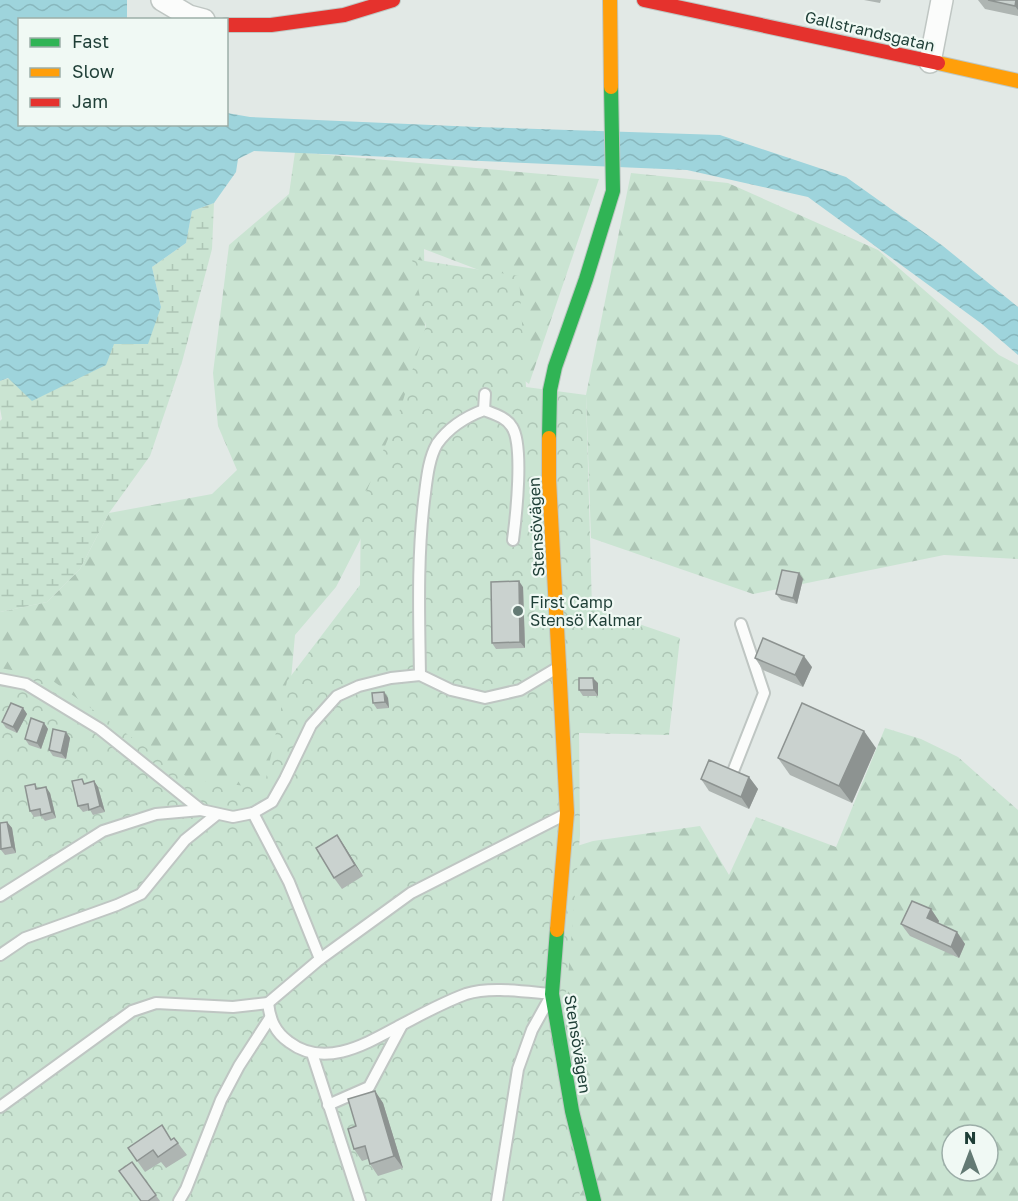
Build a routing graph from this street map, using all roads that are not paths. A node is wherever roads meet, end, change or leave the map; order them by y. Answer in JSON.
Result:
{"nodes":[{"id":1,"x":162,"y":0,"type":"edge"},
{"id":2,"x":393,"y":0,"type":"edge"},
{"id":3,"x":610,"y":0,"type":"edge"},
{"id":4,"x":644,"y":0,"type":"edge"},
{"id":5,"x":942,"y":0,"type":"edge"},
{"id":6,"x":196,"y":18,"type":"edge"},
{"id":7,"x":228,"y":25,"type":"edge"},
{"id":8,"x":930,"y":62,"type":"junction"},
{"id":9,"x":1018,"y":81,"type":"edge"},
{"id":10,"x":485,"y":394,"type":"dead end"},
{"id":11,"x":484,"y":410,"type":"junction"},
{"id":12,"x":513,"y":540,"type":"dead end"},
{"id":13,"x":741,"y":624,"type":"dead end"},
{"id":14,"x":561,"y":665,"type":"junction"},
{"id":15,"x":420,"y":675,"type":"junction"},
{"id":16,"x":0,"y":678,"type":"edge"},
{"id":17,"x":734,"y":769,"type":"edge"},
{"id":18,"x":201,"y":810,"type":"junction"},
{"id":19,"x":253,"y":813,"type":"junction"},
{"id":20,"x":567,"y":813,"type":"junction"},
{"id":21,"x":216,"y":815,"type":"junction"},
{"id":22,"x":0,"y":896,"type":"edge"},
{"id":23,"x":0,"y":955,"type":"edge"},
{"id":24,"x":320,"y":959,"type":"junction"},
{"id":25,"x":552,"y":994,"type":"junction"},
{"id":26,"x":268,"y":1003,"type":"junction"},
{"id":27,"x":270,"y":1018,"type":"junction"},
{"id":28,"x":402,"y":1024,"type":"junction"},
{"id":29,"x":312,"y":1053,"type":"junction"},
{"id":30,"x":328,"y":1105,"type":"junction"},
{"id":31,"x":0,"y":1107,"type":"edge"},
{"id":32,"x":179,"y":1201,"type":"edge"},
{"id":33,"x":360,"y":1201,"type":"edge"},
{"id":34,"x":497,"y":1201,"type":"edge"},
{"id":35,"x":594,"y":1201,"type":"edge"}],
"edges":[{"from":1,"to":6,"type":"street"},
{"from":2,"to":7,"type":"street"},
{"from":3,"to":14,"type":"street","name":"Stensövägen"},
{"from":4,"to":8,"type":"street","name":"Gallstrandsgatan"},
{"from":5,"to":8,"type":"street"},
{"from":8,"to":9,"type":"street","name":"Gallstrandsgatan"},
{"from":10,"to":11,"type":"lane"},
{"from":11,"to":12,"type":"lane"},
{"from":11,"to":15,"type":"lane"},
{"from":13,"to":17,"type":"lane"},
{"from":14,"to":15,"type":"lane"},
{"from":14,"to":20,"type":"street","name":"Stensövägen"},
{"from":15,"to":19,"type":"lane"},
{"from":16,"to":18,"type":"lane"},
{"from":18,"to":21,"type":"lane"},
{"from":18,"to":22,"type":"lane"},
{"from":19,"to":21,"type":"lane"},
{"from":19,"to":24,"type":"lane"},
{"from":20,"to":24,"type":"lane"},
{"from":20,"to":25,"type":"street","name":"Stensövägen"},
{"from":21,"to":23,"type":"lane"},
{"from":24,"to":26,"type":"lane"},
{"from":25,"to":28,"type":"lane"},
{"from":25,"to":34,"type":"lane"},
{"from":25,"to":35,"type":"street","name":"Stensövägen"},
{"from":26,"to":27,"type":"lane"},
{"from":26,"to":31,"type":"lane"},
{"from":27,"to":29,"type":"lane"},
{"from":27,"to":32,"type":"lane"},
{"from":28,"to":29,"type":"lane"},
{"from":28,"to":30,"type":"lane"},
{"from":29,"to":30,"type":"lane"},
{"from":30,"to":33,"type":"lane"}]}
